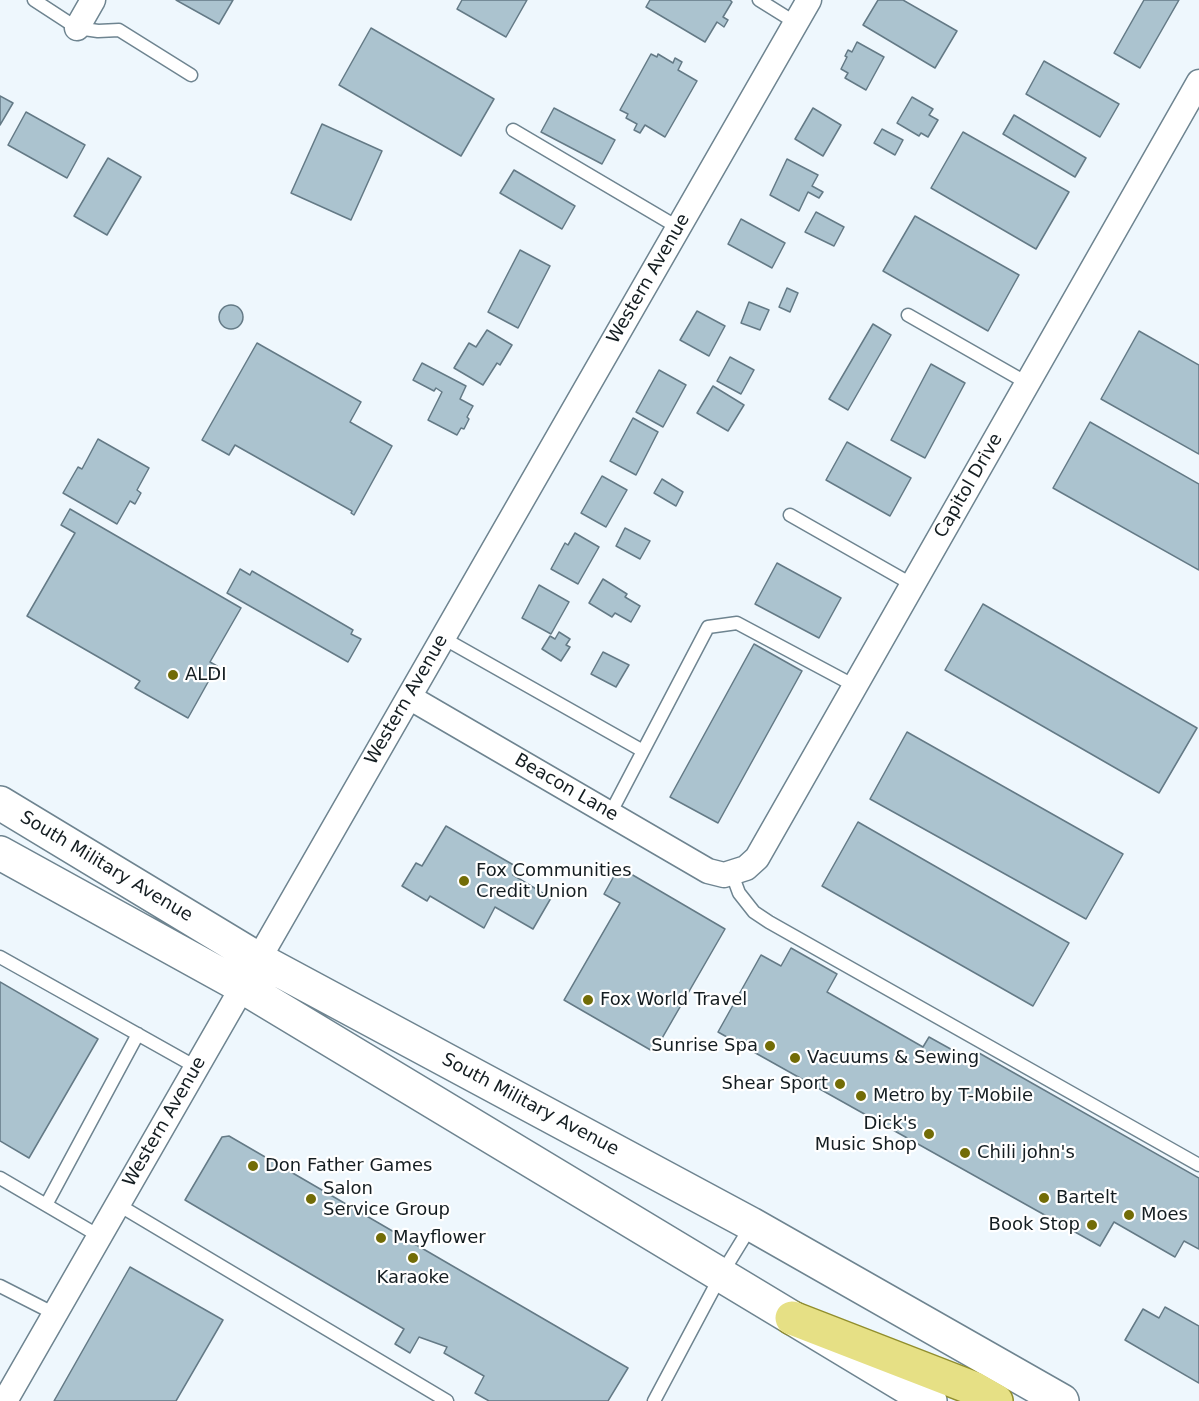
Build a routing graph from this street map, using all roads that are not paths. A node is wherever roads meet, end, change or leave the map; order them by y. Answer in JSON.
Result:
{"nodes":[{"id":1,"x":34,"y":0,"type":"edge"},
{"id":2,"x":93,"y":0,"type":"edge"},
{"id":3,"x":759,"y":0,"type":"edge"},
{"id":4,"x":809,"y":0,"type":"edge"},
{"id":5,"x":796,"y":23,"type":"junction"},
{"id":6,"x":77,"y":28,"type":"junction"},
{"id":7,"x":191,"y":75,"type":"dead end"},
{"id":8,"x":1199,"y":82,"type":"edge"},
{"id":9,"x":513,"y":130,"type":"dead end"},
{"id":10,"x":679,"y":228,"type":"junction"},
{"id":11,"x":908,"y":315,"type":"dead end"},
{"id":12,"x":1028,"y":383,"type":"junction"},
{"id":13,"x":790,"y":515,"type":"dead end"},
{"id":14,"x":913,"y":585,"type":"junction"},
{"id":15,"x":443,"y":638,"type":"junction"},
{"id":16,"x":855,"y":686,"type":"junction"},
{"id":17,"x":409,"y":697,"type":"junction"},
{"id":18,"x":643,"y":751,"type":"junction"},
{"id":19,"x":0,"y":803,"type":"edge"},
{"id":20,"x":610,"y":814,"type":"junction"},
{"id":21,"x":0,"y":853,"type":"edge"},
{"id":22,"x":728,"y":874,"type":"junction"},
{"id":23,"x":0,"y":957,"type":"edge"},
{"id":24,"x":250,"y":973,"type":"junction"},
{"id":25,"x":138,"y":1034,"type":"junction"},
{"id":26,"x":196,"y":1067,"type":"junction"},
{"id":27,"x":1199,"y":1165,"type":"edge"},
{"id":28,"x":0,"y":1178,"type":"edge"},
{"id":29,"x":117,"y":1204,"type":"junction"},
{"id":30,"x":46,"y":1205,"type":"junction"},
{"id":31,"x":751,"y":1224,"type":"junction"},
{"id":32,"x":99,"y":1236,"type":"junction"},
{"id":33,"x":721,"y":1275,"type":"junction"},
{"id":34,"x":0,"y":1286,"type":"edge"},
{"id":35,"x":55,"y":1314,"type":"junction"},
{"id":36,"x":792,"y":1318,"type":"junction"},
{"id":37,"x":5,"y":1401,"type":"edge"},
{"id":38,"x":447,"y":1401,"type":"edge"},
{"id":39,"x":654,"y":1401,"type":"edge"},
{"id":40,"x":930,"y":1401,"type":"edge"},
{"id":41,"x":996,"y":1401,"type":"edge"},
{"id":42,"x":1062,"y":1401,"type":"edge"}],
"edges":[{"from":1,"to":6,"type":"lane"},
{"from":2,"to":6,"type":"street"},
{"from":3,"to":5,"type":"lane"},
{"from":4,"to":5,"type":"street","name":"Western Avenue"},
{"from":5,"to":10,"type":"street","name":"Western Avenue"},
{"from":6,"to":7,"type":"lane"},
{"from":8,"to":12,"type":"street","name":"Capitol Drive"},
{"from":9,"to":10,"type":"lane"},
{"from":10,"to":15,"type":"street","name":"Western Avenue"},
{"from":11,"to":12,"type":"lane"},
{"from":12,"to":14,"type":"street","name":"Capitol Drive"},
{"from":13,"to":14,"type":"lane"},
{"from":14,"to":16,"type":"street","name":"Capitol Drive"},
{"from":15,"to":17,"type":"street","name":"Western Avenue"},
{"from":15,"to":18,"type":"lane"},
{"from":16,"to":18,"type":"lane"},
{"from":16,"to":22,"type":"street","name":"Capitol Drive"},
{"from":17,"to":20,"type":"street","name":"Beacon Lane"},
{"from":17,"to":24,"type":"street","name":"Western Avenue"},
{"from":18,"to":20,"type":"lane"},
{"from":19,"to":24,"type":"main road","name":"South Military Avenue"},
{"from":20,"to":22,"type":"street","name":"Beacon Lane"},
{"from":21,"to":24,"type":"main road","name":"South Military Avenue"},
{"from":22,"to":27,"type":"lane"},
{"from":23,"to":25,"type":"lane"},
{"from":24,"to":26,"type":"street","name":"Western Avenue"},
{"from":24,"to":31,"type":"main road","name":"South Military Avenue"},
{"from":24,"to":33,"type":"main road","name":"South Military Avenue"},
{"from":25,"to":26,"type":"lane"},
{"from":25,"to":30,"type":"lane"},
{"from":26,"to":29,"type":"street","name":"Western Avenue"},
{"from":28,"to":30,"type":"lane"},
{"from":29,"to":32,"type":"street","name":"Western Avenue"},
{"from":29,"to":38,"type":"lane"},
{"from":30,"to":32,"type":"lane"},
{"from":31,"to":33,"type":"lane"},
{"from":31,"to":42,"type":"main road","name":"South Military Avenue"},
{"from":32,"to":35,"type":"street","name":"Western Avenue"},
{"from":33,"to":36,"type":"main road","name":"South Military Avenue"},
{"from":33,"to":39,"type":"lane"},
{"from":34,"to":35,"type":"lane"},
{"from":35,"to":37,"type":"street","name":"Western Avenue"},
{"from":36,"to":40,"type":"main road","name":"South Military Avenue"},
{"from":36,"to":41,"type":"main road"}]}
